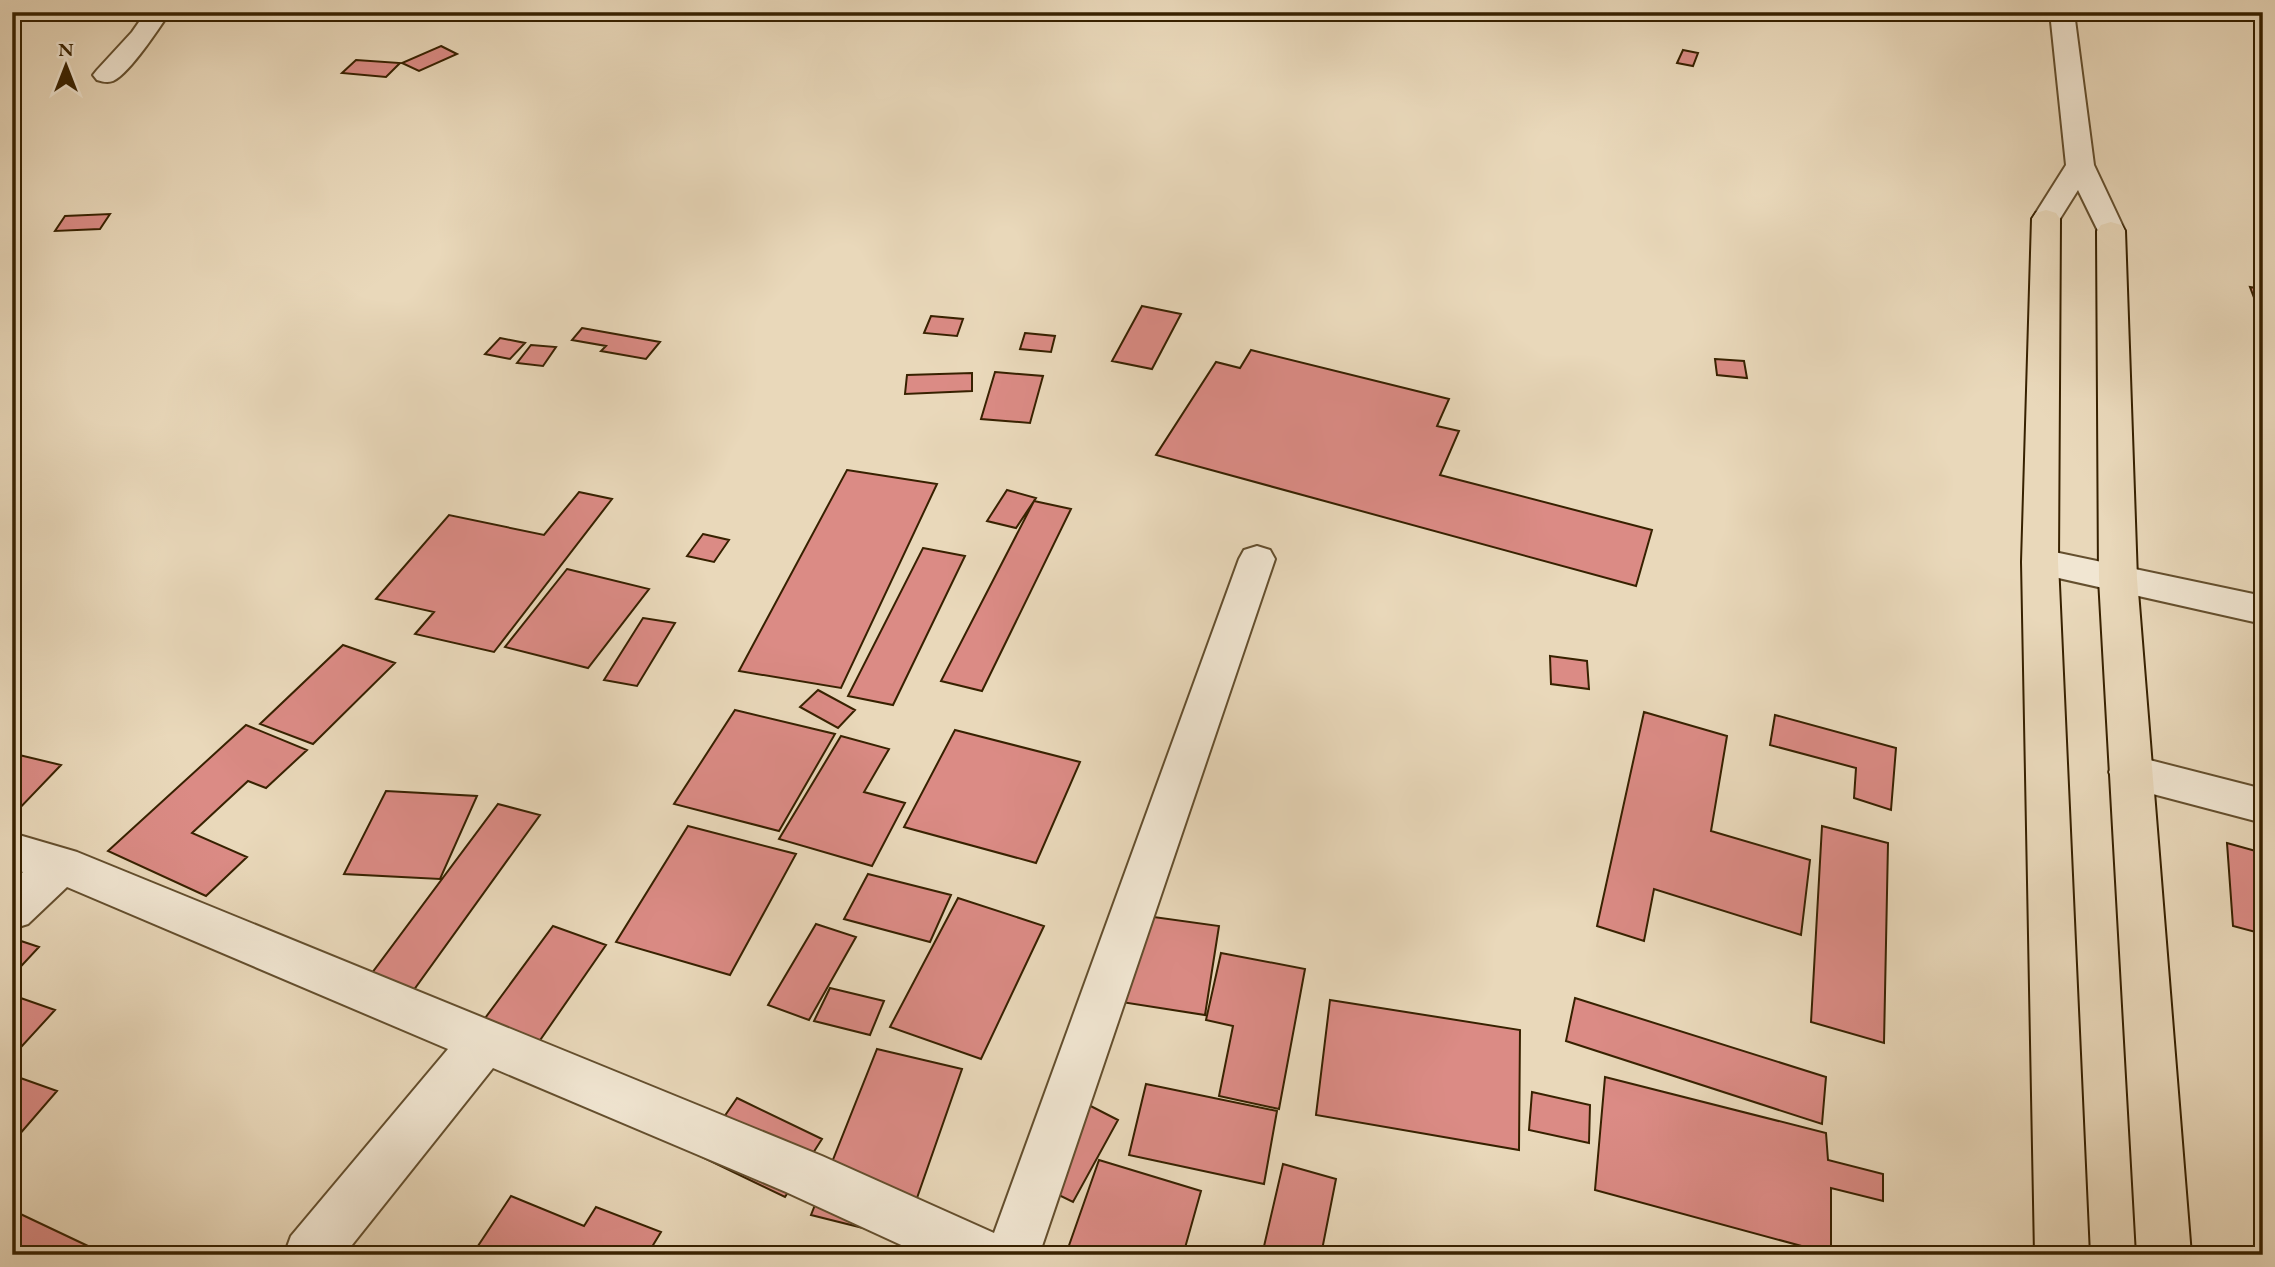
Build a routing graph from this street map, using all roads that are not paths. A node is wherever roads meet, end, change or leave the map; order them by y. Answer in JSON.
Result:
{"nodes":[{"id":1,"x":158,"y":12,"type":"edge"},
{"id":2,"x":2062,"y":12,"type":"edge"},
{"id":3,"x":106,"y":75,"type":"dead end"},
{"id":4,"x":2080,"y":165,"type":"junction"},
{"id":5,"x":2046,"y":219,"type":"joint"},
{"id":6,"x":2110,"y":231,"type":"joint"},
{"id":7,"x":1256,"y":559,"type":"dead end"},
{"id":8,"x":2040,"y":562,"type":"junction"},
{"id":9,"x":2118,"y":579,"type":"junction"},
{"id":10,"x":2263,"y":610,"type":"edge"},
{"id":11,"x":2130,"y":772,"type":"junction"},
{"id":12,"x":2263,"y":806,"type":"edge"},
{"id":13,"x":12,"y":851,"type":"edge"},
{"id":14,"x":61,"y":865,"type":"junction"},
{"id":15,"x":12,"y":910,"type":"edge"},
{"id":16,"x":485,"y":1041,"type":"junction"},
{"id":17,"x":310,"y":1255,"type":"edge"},
{"id":18,"x":982,"y":1255,"type":"edge"},
{"id":19,"x":1012,"y":1255,"type":"edge"},
{"id":20,"x":2062,"y":1255,"type":"edge"},
{"id":21,"x":2164,"y":1255,"type":"edge"}],
"edges":[{"from":1,"to":3,"type":"street"},
{"from":2,"to":4,"type":"street"},
{"from":4,"to":5,"type":"street"},
{"from":4,"to":6,"type":"street"},
{"from":5,"to":8,"type":"main road"},
{"from":6,"to":9,"type":"main road"},
{"from":7,"to":19,"type":"street"},
{"from":8,"to":9,"type":"street"},
{"from":8,"to":20,"type":"main road"},
{"from":9,"to":10,"type":"street"},
{"from":9,"to":11,"type":"main road"},
{"from":11,"to":12,"type":"street"},
{"from":11,"to":21,"type":"main road"},
{"from":13,"to":14,"type":"street"},
{"from":14,"to":15,"type":"street"},
{"from":14,"to":16,"type":"street"},
{"from":16,"to":17,"type":"street"},
{"from":16,"to":18,"type":"street"}]}
